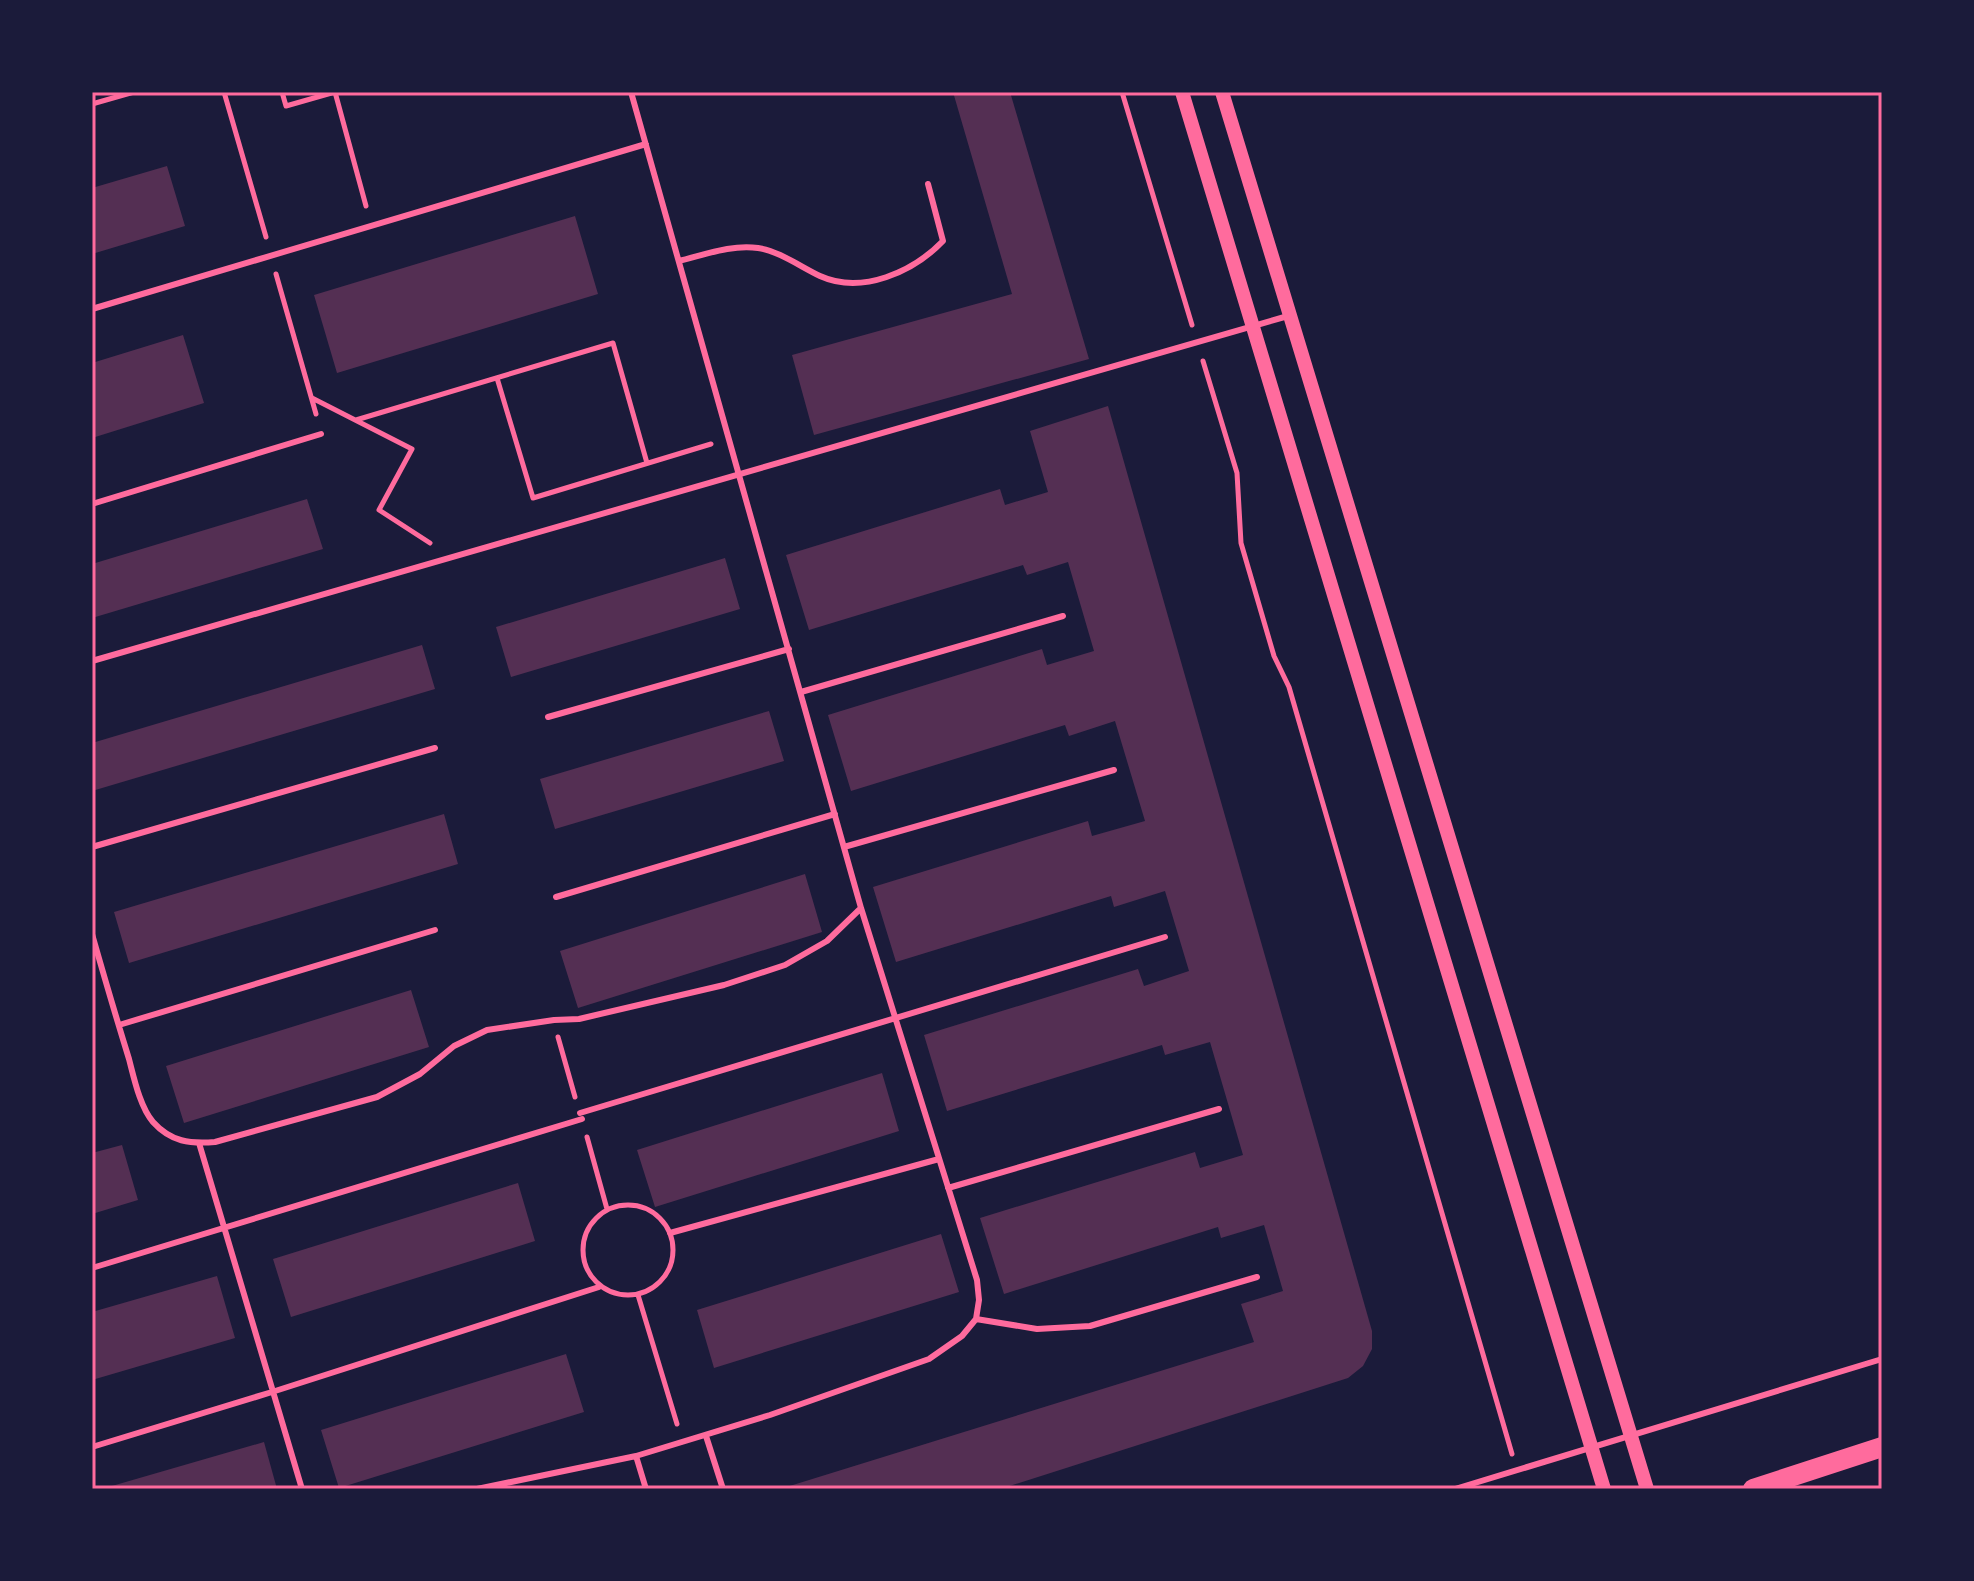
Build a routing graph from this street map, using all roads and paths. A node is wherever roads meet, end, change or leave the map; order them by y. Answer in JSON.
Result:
{"nodes":[{"id":1,"x":134,"y":92,"type":"edge"},
{"id":2,"x":282,"y":92,"type":"edge"},
{"id":3,"x":631,"y":92,"type":"edge"},
{"id":4,"x":1122,"y":92,"type":"edge"},
{"id":5,"x":1182,"y":92,"type":"edge"},
{"id":6,"x":1222,"y":92,"type":"edge"},
{"id":7,"x":92,"y":104,"type":"edge"},
{"id":8,"x":646,"y":144,"type":"junction"},
{"id":9,"x":928,"y":184,"type":"dead end"},
{"id":10,"x":372,"y":226,"type":"junction"},
{"id":11,"x":679,"y":261,"type":"junction"},
{"id":12,"x":92,"y":309,"type":"edge"},
{"id":13,"x":1289,"y":316,"type":"junction"},
{"id":14,"x":1252,"y":326,"type":"junction"},
{"id":15,"x":1197,"y":342,"type":"junction"},
{"id":16,"x":497,"y":378,"type":"junction"},
{"id":17,"x":311,"y":398,"type":"dead end"},
{"id":18,"x":356,"y":420,"type":"junction"},
{"id":19,"x":321,"y":434,"type":"dead end"},
{"id":20,"x":729,"y":439,"type":"junction"},
{"id":21,"x":647,"y":463,"type":"junction"},
{"id":22,"x":739,"y":474,"type":"junction"},
{"id":23,"x":92,"y":504,"type":"edge"},
{"id":24,"x":452,"y":557,"type":"junction"},
{"id":25,"x":1063,"y":616,"type":"dead end"},
{"id":26,"x":789,"y":649,"type":"junction"},
{"id":27,"x":92,"y":661,"type":"edge"},
{"id":28,"x":801,"y":692,"type":"junction"},
{"id":29,"x":548,"y":717,"type":"dead end"},
{"id":30,"x":435,"y":748,"type":"dead end"},
{"id":31,"x":1114,"y":770,"type":"dead end"},
{"id":32,"x":835,"y":814,"type":"junction"},
{"id":33,"x":92,"y":847,"type":"edge"},
{"id":34,"x":844,"y":847,"type":"junction"},
{"id":35,"x":556,"y":897,"type":"dead end"},
{"id":36,"x":861,"y":908,"type":"junction"},
{"id":37,"x":435,"y":930,"type":"dead end"},
{"id":38,"x":92,"y":934,"type":"edge"},
{"id":39,"x":1165,"y":937,"type":"dead end"},
{"id":40,"x":896,"y":1019,"type":"junction"},
{"id":41,"x":119,"y":1025,"type":"junction"},
{"id":42,"x":1219,"y":1109,"type":"dead end"},
{"id":43,"x":199,"y":1143,"type":"junction"},
{"id":44,"x":939,"y":1159,"type":"junction"},
{"id":45,"x":948,"y":1188,"type":"junction"},
{"id":46,"x":224,"y":1228,"type":"junction"},
{"id":47,"x":670,"y":1233,"type":"junction"},
{"id":48,"x":92,"y":1268,"type":"edge"},
{"id":49,"x":1257,"y":1277,"type":"dead end"},
{"id":50,"x":599,"y":1287,"type":"junction"},
{"id":51,"x":638,"y":1295,"type":"junction"},
{"id":52,"x":976,"y":1319,"type":"junction"},
{"id":53,"x":1882,"y":1359,"type":"edge"},
{"id":54,"x":272,"y":1392,"type":"junction"},
{"id":55,"x":1631,"y":1435,"type":"junction"},
{"id":56,"x":706,"y":1436,"type":"junction"},
{"id":57,"x":682,"y":1442,"type":"junction"},
{"id":58,"x":92,"y":1447,"type":"edge"},
{"id":59,"x":1591,"y":1447,"type":"junction"},
{"id":60,"x":1882,"y":1447,"type":"edge"},
{"id":61,"x":636,"y":1456,"type":"junction"},
{"id":62,"x":1517,"y":1470,"type":"junction"},
{"id":63,"x":302,"y":1489,"type":"edge"},
{"id":64,"x":477,"y":1489,"type":"edge"},
{"id":65,"x":646,"y":1489,"type":"edge"},
{"id":66,"x":723,"y":1489,"type":"edge"},
{"id":67,"x":1455,"y":1489,"type":"edge"},
{"id":68,"x":1604,"y":1489,"type":"edge"},
{"id":69,"x":1647,"y":1489,"type":"edge"},
{"id":70,"x":1753,"y":1489,"type":"edge"}],
"edges":[{"from":1,"to":7,"type":"path"},
{"from":2,"to":10,"type":"path"},
{"from":3,"to":8,"type":"lane"},
{"from":4,"to":15,"type":"path"},
{"from":5,"to":14,"type":"street"},
{"from":6,"to":13,"type":"street"},
{"from":8,"to":10,"type":"lane"},
{"from":8,"to":11,"type":"lane"},
{"from":9,"to":11,"type":"lane"},
{"from":10,"to":12,"type":"lane"},
{"from":11,"to":20,"type":"lane"},
{"from":13,"to":14,"type":"lane"},
{"from":13,"to":55,"type":"street"},
{"from":14,"to":15,"type":"lane"},
{"from":14,"to":59,"type":"street"},
{"from":15,"to":22,"type":"lane"},
{"from":15,"to":62,"type":"path"},
{"from":16,"to":18,"type":"path"},
{"from":16,"to":21,"type":"path"},
{"from":16,"to":21,"type":"path"},
{"from":17,"to":18,"type":"path"},
{"from":18,"to":24,"type":"path"},
{"from":19,"to":23,"type":"lane"},
{"from":20,"to":21,"type":"path"},
{"from":20,"to":22,"type":"lane"},
{"from":22,"to":24,"type":"lane"},
{"from":22,"to":26,"type":"lane"},
{"from":24,"to":27,"type":"lane"},
{"from":25,"to":28,"type":"lane"},
{"from":26,"to":28,"type":"lane"},
{"from":26,"to":29,"type":"lane"},
{"from":28,"to":32,"type":"lane"},
{"from":30,"to":33,"type":"lane"},
{"from":31,"to":34,"type":"lane"},
{"from":32,"to":34,"type":"lane"},
{"from":32,"to":35,"type":"lane"},
{"from":34,"to":36,"type":"lane"},
{"from":36,"to":40,"type":"lane"},
{"from":36,"to":43,"type":"lane"},
{"from":37,"to":41,"type":"lane"},
{"from":38,"to":41,"type":"lane"},
{"from":39,"to":40,"type":"lane"},
{"from":40,"to":44,"type":"lane"},
{"from":40,"to":46,"type":"lane"},
{"from":41,"to":43,"type":"lane"},
{"from":42,"to":45,"type":"lane"},
{"from":43,"to":46,"type":"lane"},
{"from":44,"to":45,"type":"lane"},
{"from":44,"to":47,"type":"lane"},
{"from":45,"to":52,"type":"lane"},
{"from":46,"to":48,"type":"lane"},
{"from":46,"to":54,"type":"lane"},
{"from":47,"to":50,"type":"path"},
{"from":47,"to":51,"type":"path"},
{"from":49,"to":52,"type":"lane"},
{"from":50,"to":51,"type":"path"},
{"from":50,"to":54,"type":"lane"},
{"from":51,"to":57,"type":"path"},
{"from":52,"to":56,"type":"lane"},
{"from":53,"to":55,"type":"lane"},
{"from":54,"to":58,"type":"lane"},
{"from":54,"to":63,"type":"lane"},
{"from":55,"to":59,"type":"lane"},
{"from":55,"to":69,"type":"street"},
{"from":56,"to":57,"type":"lane"},
{"from":56,"to":66,"type":"lane"},
{"from":57,"to":61,"type":"lane"},
{"from":59,"to":62,"type":"lane"},
{"from":59,"to":68,"type":"street"},
{"from":60,"to":70,"type":"main road"},
{"from":61,"to":64,"type":"lane"},
{"from":61,"to":65,"type":"lane"},
{"from":62,"to":67,"type":"lane"}]}
